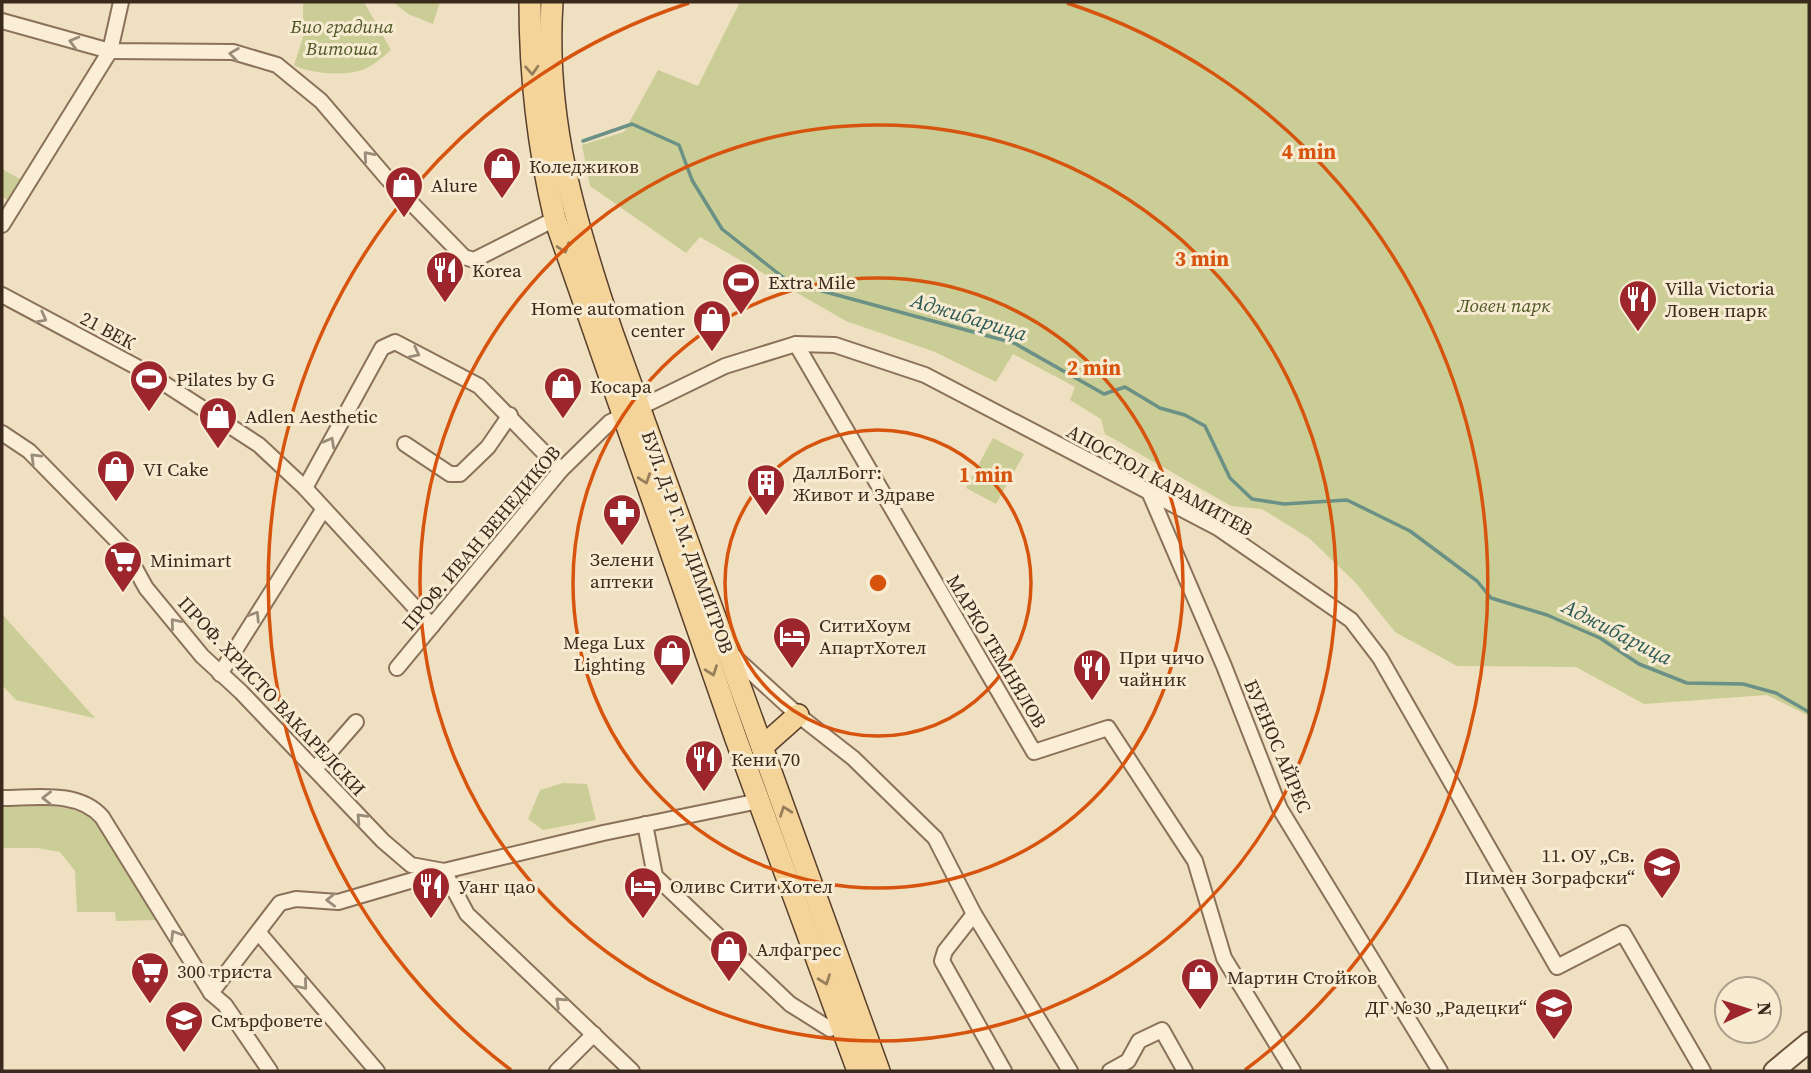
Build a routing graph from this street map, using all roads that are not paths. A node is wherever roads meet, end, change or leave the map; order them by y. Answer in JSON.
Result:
{"nodes":[{"id":1,"x":121,"y":2,"type":"edge"},
{"id":2,"x":530,"y":2,"type":"edge"},
{"id":3,"x":552,"y":2,"type":"edge"},
{"id":4,"x":2,"y":21,"type":"edge"},
{"id":5,"x":110,"y":51,"type":"junction"},
{"id":6,"x":555,"y":219,"type":"junction"},
{"id":7,"x":2,"y":225,"type":"edge"},
{"id":8,"x":2,"y":295,"type":"edge"},
{"id":9,"x":796,"y":344,"type":"junction"},
{"id":10,"x":630,"y":411,"type":"junction"},
{"id":11,"x":510,"y":415,"type":"junction"},
{"id":12,"x":2,"y":433,"type":"edge"},
{"id":13,"x":405,"y":444,"type":"dead end"},
{"id":14,"x":561,"y":470,"type":"junction"},
{"id":15,"x":304,"y":488,"type":"junction"},
{"id":16,"x":1150,"y":494,"type":"junction"},
{"id":17,"x":323,"y":510,"type":"junction"},
{"id":18,"x":432,"y":626,"type":"junction"},
{"id":19,"x":726,"y":649,"type":"junction"},
{"id":20,"x":397,"y":668,"type":"dead end"},
{"id":21,"x":220,"y":674,"type":"junction"},
{"id":22,"x":798,"y":715,"type":"junction"},
{"id":23,"x":356,"y":722,"type":"dead end"},
{"id":24,"x":762,"y":747,"type":"junction"},
{"id":25,"x":315,"y":769,"type":"junction"},
{"id":26,"x":2,"y":798,"type":"edge"},
{"id":27,"x":759,"y":801,"type":"junction"},
{"id":28,"x":645,"y":824,"type":"junction"},
{"id":29,"x":444,"y":871,"type":"junction"},
{"id":30,"x":974,"y":914,"type":"junction"},
{"id":31,"x":259,"y":933,"type":"junction"},
{"id":32,"x":211,"y":993,"type":"junction"},
{"id":33,"x":841,"y":1025,"type":"junction"},
{"id":34,"x":594,"y":1034,"type":"junction"},
{"id":35,"x":1809,"y":1042,"type":"edge"},
{"id":36,"x":270,"y":1071,"type":"edge"},
{"id":37,"x":377,"y":1071,"type":"edge"},
{"id":38,"x":557,"y":1071,"type":"edge"},
{"id":39,"x":632,"y":1071,"type":"edge"},
{"id":40,"x":858,"y":1071,"type":"edge"},
{"id":41,"x":879,"y":1071,"type":"edge"},
{"id":42,"x":1004,"y":1071,"type":"edge"},
{"id":43,"x":1070,"y":1071,"type":"edge"},
{"id":44,"x":1110,"y":1071,"type":"edge"},
{"id":45,"x":1185,"y":1071,"type":"edge"},
{"id":46,"x":1293,"y":1071,"type":"edge"},
{"id":47,"x":1440,"y":1071,"type":"edge"},
{"id":48,"x":1703,"y":1071,"type":"edge"},
{"id":49,"x":1774,"y":1071,"type":"edge"}],
"edges":[{"from":1,"to":5,"type":"street"},
{"from":2,"to":6,"type":"main road","name":"БУЛ. Д-Р Г. М. ДИМИТРОВ","one_way":true},
{"from":3,"to":10,"type":"main road","name":"БУЛ. Д-Р Г. М. ДИМИТРОВ"},
{"from":5,"to":4,"type":"street","one_way":true},
{"from":6,"to":5,"type":"street","one_way":true},
{"from":5,"to":7,"type":"street"},
{"from":6,"to":10,"type":"main road","name":"БУЛ. Д-Р Г. М. ДИМИТРОВ","one_way":true},
{"from":8,"to":15,"type":"street","name":"21 ВЕК","one_way":true},
{"from":9,"to":10,"type":"street","name":"АПОСТОЛ КАРАМИТЕВ"},
{"from":9,"to":16,"type":"street","name":"АПОСТОЛ КАРАМИТЕВ"},
{"from":9,"to":46,"type":"street","name":"МАРКО ТЕМНЯЛОВ"},
{"from":10,"to":14,"type":"street","name":"ПРОФ. ИВАН ВЕНЕДИКОВ"},
{"from":10,"to":19,"type":"main road","name":"БУЛ. Д-Р Г. М. ДИМИТРОВ"},
{"from":10,"to":27,"type":"main road","name":"БУЛ. Д-Р Г. М. ДИМИТРОВ","one_way":true},
{"from":11,"to":13,"type":"street"},
{"from":11,"to":14,"type":"street"},
{"from":15,"to":11,"type":"street","one_way":true},
{"from":21,"to":12,"type":"street","name":"ПРОФ. ХРИСТО ВАКАРЕЛСКИ","one_way":true},
{"from":14,"to":18,"type":"street","name":"ПРОФ. ИВАН ВЕНЕДИКОВ"},
{"from":15,"to":17,"type":"street","name":"21 ВЕК"},
{"from":16,"to":47,"type":"street","name":"БУЕНОС АЙРЕС"},
{"from":16,"to":48,"type":"street","name":"АПОСТОЛ КАРАМИТЕВ"},
{"from":17,"to":18,"type":"street","name":"21 ВЕК"},
{"from":21,"to":17,"type":"street","one_way":true},
{"from":18,"to":20,"type":"street","name":"ПРОФ. ИВАН ВЕНЕДИКОВ"},
{"from":19,"to":22,"type":"street"},
{"from":19,"to":24,"type":"main road","name":"БУЛ. Д-Р Г. М. ДИМИТРОВ"},
{"from":21,"to":25,"type":"street","name":"ПРОФ. ХРИСТО ВАКАРЕЛСКИ"},
{"from":22,"to":24,"type":"main road"},
{"from":22,"to":30,"type":"street"},
{"from":23,"to":25,"type":"street"},
{"from":41,"to":24,"type":"main road","name":"БУЛ. Д-Р Г. М. ДИМИТРОВ","one_way":true},
{"from":29,"to":25,"type":"street","name":"ПРОФ. ХРИСТО ВАКАРЕЛСКИ","one_way":true},
{"from":32,"to":26,"type":"street","one_way":true},
{"from":27,"to":28,"type":"street","name":"ПРОФ. ХРИСТО ВАКАРЕЛСКИ"},
{"from":27,"to":33,"type":"main road","name":"БУЛ. Д-Р Г. М. ДИМИТРОВ","one_way":true},
{"from":28,"to":29,"type":"street","name":"ПРОФ. ХРИСТО ВАКАРЕЛСКИ"},
{"from":28,"to":33,"type":"street"},
{"from":29,"to":31,"type":"street","name":"ПРОФ. ХРИСТО ВАКАРЕЛСКИ","one_way":true},
{"from":34,"to":29,"type":"street","one_way":true},
{"from":30,"to":42,"type":"street"},
{"from":30,"to":43,"type":"street"},
{"from":31,"to":32,"type":"street","name":"ПРОФ. ХРИСТО ВАКАРЕЛСКИ"},
{"from":31,"to":37,"type":"street","one_way":true},
{"from":32,"to":36,"type":"street"},
{"from":33,"to":40,"type":"main road","name":"БУЛ. Д-Р Г. М. ДИМИТРОВ"},
{"from":34,"to":38,"type":"street"},
{"from":34,"to":39,"type":"street"},
{"from":35,"to":49,"type":"street"},
{"from":44,"to":45,"type":"street"}]}
